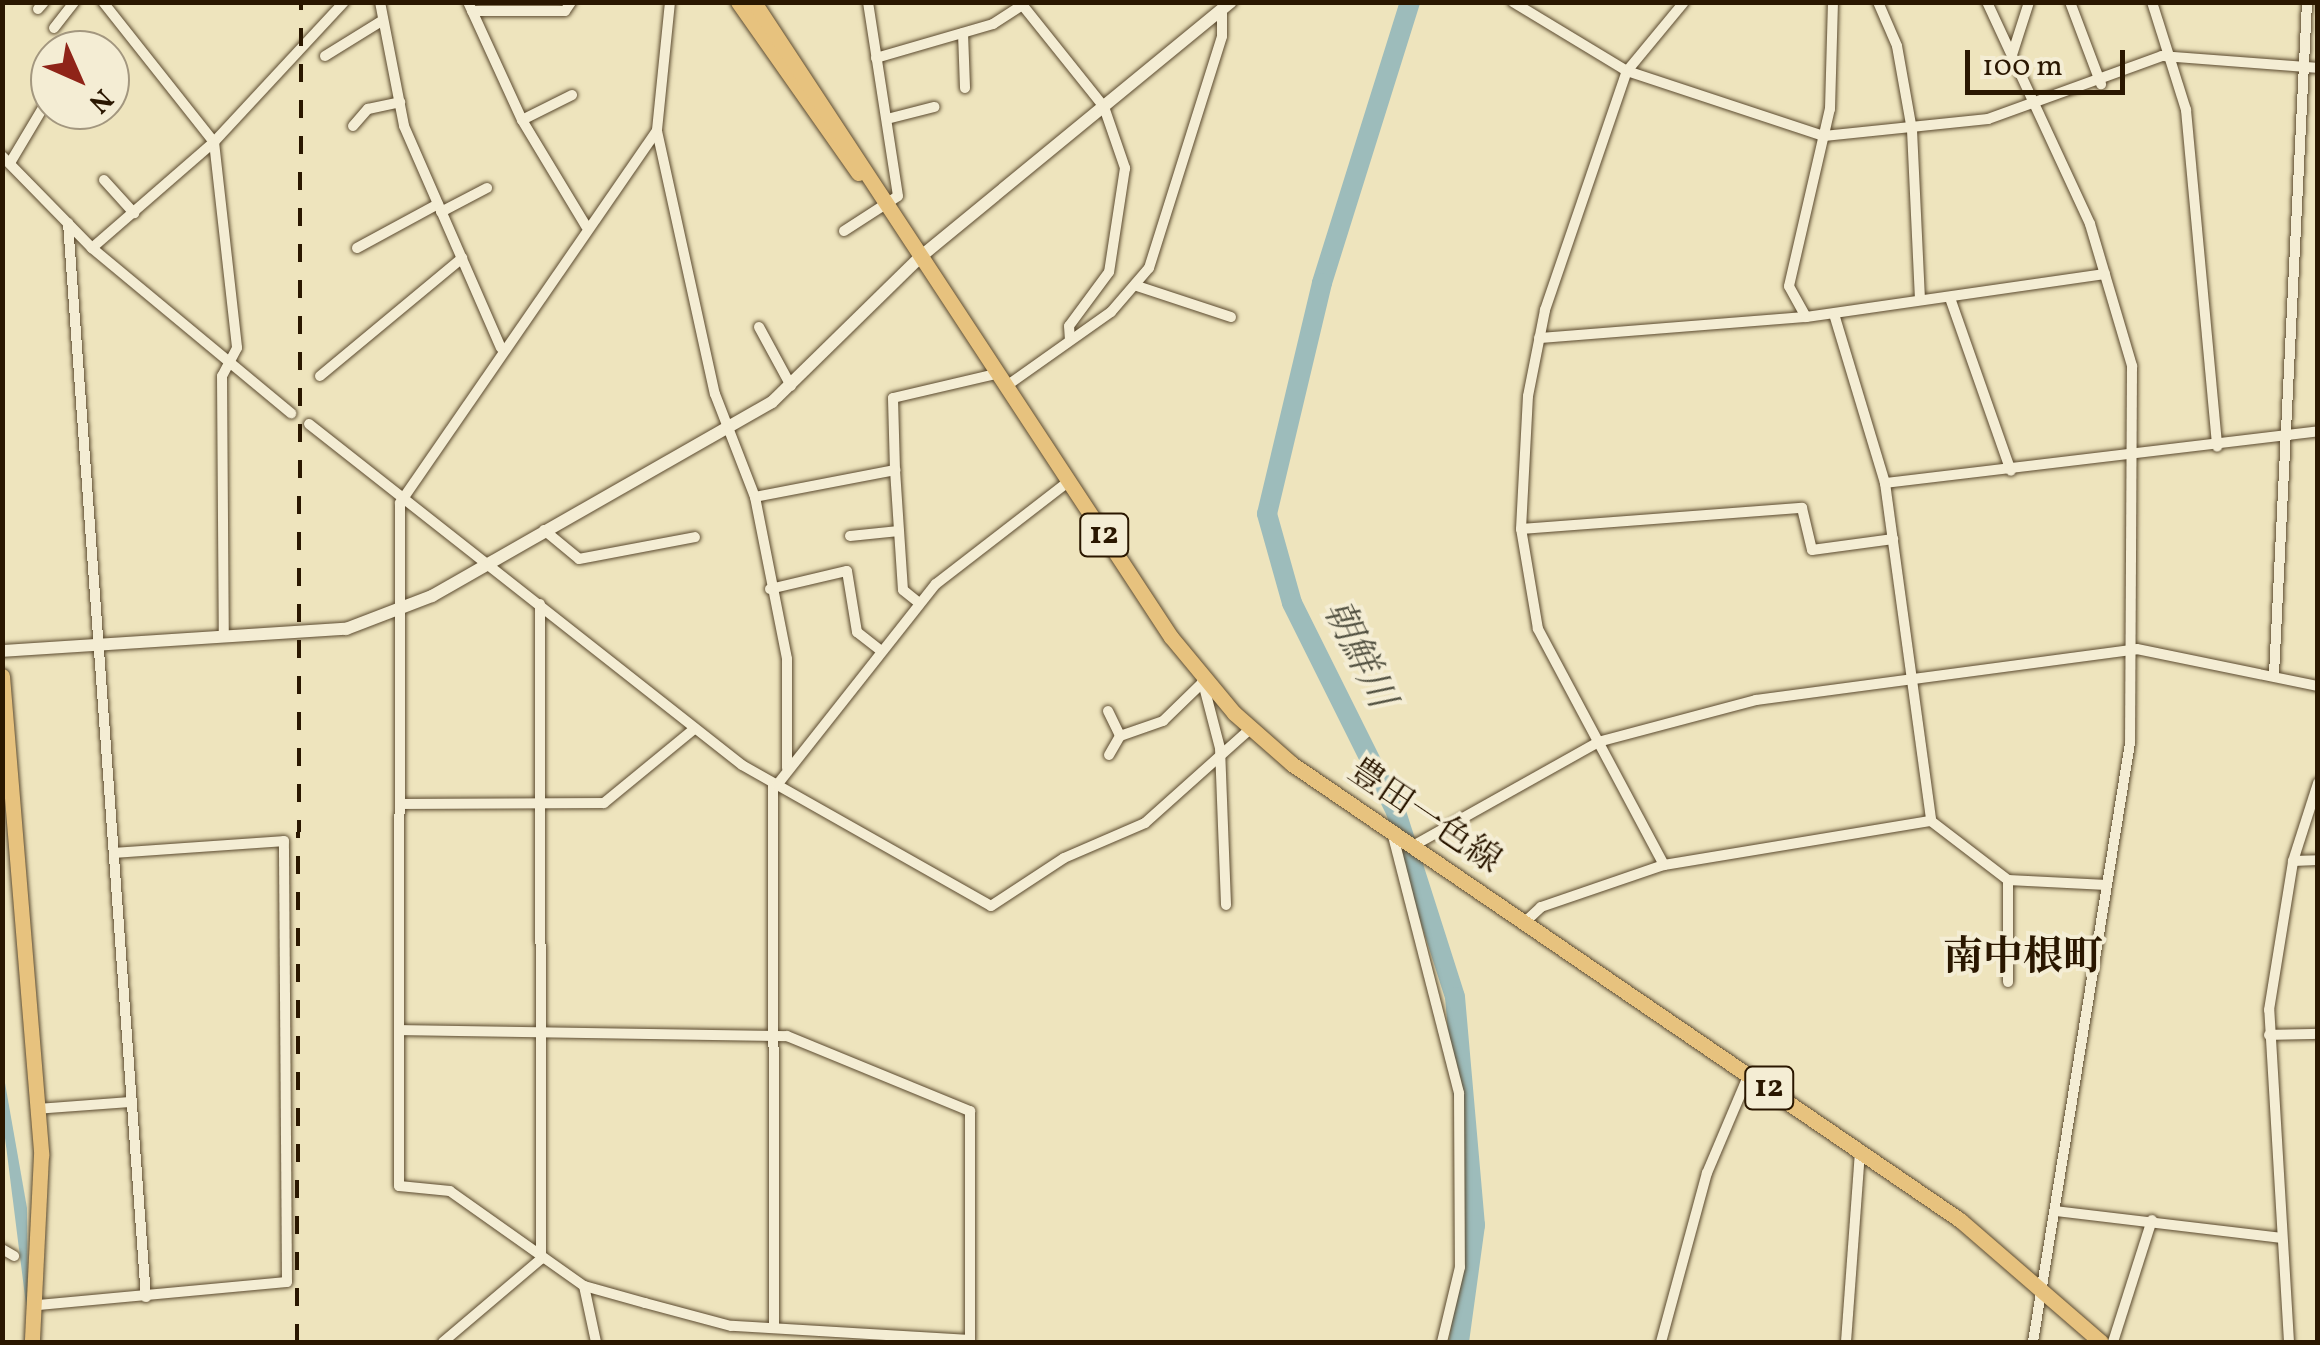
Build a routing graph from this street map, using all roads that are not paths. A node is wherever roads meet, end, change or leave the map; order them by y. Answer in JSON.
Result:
{"nodes":[{"id":1,"x":74,"y":2,"type":"edge"},
{"id":2,"x":103,"y":2,"type":"edge"},
{"id":3,"x":344,"y":2,"type":"edge"},
{"id":4,"x":380,"y":2,"type":"edge"},
{"id":5,"x":571,"y":2,"type":"edge"},
{"id":6,"x":670,"y":2,"type":"edge"},
{"id":7,"x":738,"y":2,"type":"edge"},
{"id":8,"x":754,"y":2,"type":"edge"},
{"id":9,"x":868,"y":2,"type":"edge"},
{"id":10,"x":1512,"y":2,"type":"edge"},
{"id":11,"x":1684,"y":2,"type":"edge"},
{"id":12,"x":1833,"y":2,"type":"edge"},
{"id":13,"x":1878,"y":2,"type":"edge"},
{"id":14,"x":1987,"y":2,"type":"edge"},
{"id":15,"x":2030,"y":2,"type":"edge"},
{"id":16,"x":2070,"y":2,"type":"edge"},
{"id":17,"x":2152,"y":2,"type":"edge"},
{"id":18,"x":2308,"y":2,"type":"edge"},
{"id":19,"x":1021,"y":4,"type":"edge"},
{"id":20,"x":1227,"y":6,"type":"edge"},
{"id":21,"x":470,"y":7,"type":"edge"},
{"id":22,"x":384,"y":20,"type":"junction"},
{"id":23,"x":54,"y":28,"type":"dead end"},
{"id":24,"x":963,"y":33,"type":"junction"},
{"id":25,"x":2012,"y":55,"type":"junction"},
{"id":26,"x":325,"y":56,"type":"dead end"},
{"id":27,"x":876,"y":58,"type":"junction"},
{"id":28,"x":2171,"y":60,"type":"junction"},
{"id":29,"x":2304,"y":68,"type":"junction"},
{"id":30,"x":2318,"y":68,"type":"edge"},
{"id":31,"x":1627,"y":71,"type":"junction"},
{"id":32,"x":2100,"y":84,"type":"junction"},
{"id":33,"x":965,"y":88,"type":"dead end"},
{"id":34,"x":572,"y":95,"type":"dead end"},
{"id":35,"x":400,"y":102,"type":"junction"},
{"id":36,"x":2030,"y":104,"type":"junction"},
{"id":37,"x":934,"y":107,"type":"dead end"},
{"id":38,"x":1104,"y":108,"type":"junction"},
{"id":39,"x":887,"y":119,"type":"junction"},
{"id":40,"x":522,"y":120,"type":"junction"},
{"id":41,"x":30,"y":125,"type":"edge"},
{"id":42,"x":353,"y":126,"type":"dead end"},
{"id":43,"x":657,"y":130,"type":"junction"},
{"id":44,"x":1912,"y":130,"type":"junction"},
{"id":45,"x":1824,"y":136,"type":"junction"},
{"id":46,"x":214,"y":142,"type":"junction"},
{"id":47,"x":6,"y":160,"type":"edge"},
{"id":48,"x":104,"y":180,"type":"dead end"},
{"id":49,"x":871,"y":186,"type":"junction"},
{"id":50,"x":487,"y":188,"type":"dead end"},
{"id":51,"x":440,"y":208,"type":"junction"},
{"id":52,"x":886,"y":210,"type":"junction"},
{"id":53,"x":134,"y":213,"type":"junction"},
{"id":54,"x":68,"y":224,"type":"junction"},
{"id":55,"x":586,"y":226,"type":"junction"},
{"id":56,"x":844,"y":232,"type":"dead end"},
{"id":57,"x":92,"y":248,"type":"junction"},
{"id":58,"x":357,"y":248,"type":"dead end"},
{"id":59,"x":462,"y":258,"type":"junction"},
{"id":60,"x":919,"y":258,"type":"junction"},
{"id":61,"x":2105,"y":274,"type":"junction"},
{"id":62,"x":1137,"y":286,"type":"junction"},
{"id":63,"x":1920,"y":298,"type":"junction"},
{"id":64,"x":1950,"y":298,"type":"junction"},
{"id":65,"x":1834,"y":314,"type":"junction"},
{"id":66,"x":1231,"y":317,"type":"dead end"},
{"id":67,"x":1806,"y":318,"type":"junction"},
{"id":68,"x":759,"y":328,"type":"dead end"},
{"id":69,"x":1539,"y":338,"type":"junction"},
{"id":70,"x":1070,"y":340,"type":"junction"},
{"id":71,"x":500,"y":348,"type":"junction"},
{"id":72,"x":227,"y":366,"type":"junction"},
{"id":73,"x":320,"y":376,"type":"dead end"},
{"id":74,"x":1001,"y":381,"type":"junction"},
{"id":75,"x":791,"y":386,"type":"junction"},
{"id":76,"x":291,"y":413,"type":"dead end"},
{"id":77,"x":309,"y":424,"type":"dead end"},
{"id":78,"x":729,"y":425,"type":"junction"},
{"id":79,"x":2318,"y":431,"type":"edge"},
{"id":80,"x":2285,"y":436,"type":"junction"},
{"id":81,"x":2217,"y":448,"type":"junction"},
{"id":82,"x":2134,"y":455,"type":"junction"},
{"id":83,"x":895,"y":470,"type":"junction"},
{"id":84,"x":2011,"y":471,"type":"junction"},
{"id":85,"x":1068,"y":482,"type":"junction"},
{"id":86,"x":1884,"y":484,"type":"junction"},
{"id":87,"x":402,"y":496,"type":"junction"},
{"id":88,"x":756,"y":497,"type":"junction"},
{"id":89,"x":1522,"y":528,"type":"junction"},
{"id":90,"x":544,"y":530,"type":"junction"},
{"id":91,"x":899,"y":531,"type":"junction"},
{"id":92,"x":850,"y":536,"type":"dead end"},
{"id":93,"x":695,"y":538,"type":"dead end"},
{"id":94,"x":1893,"y":538,"type":"junction"},
{"id":95,"x":488,"y":562,"type":"junction"},
{"id":96,"x":770,"y":589,"type":"junction"},
{"id":97,"x":918,"y":602,"type":"junction"},
{"id":98,"x":540,"y":604,"type":"junction"},
{"id":99,"x":400,"y":612,"type":"junction"},
{"id":100,"x":224,"y":636,"type":"junction"},
{"id":101,"x":98,"y":645,"type":"junction"},
{"id":102,"x":880,"y":650,"type":"junction"},
{"id":103,"x":2137,"y":650,"type":"junction"},
{"id":104,"x":2,"y":651,"type":"edge"},
{"id":105,"x":2,"y":676,"type":"edge"},
{"id":106,"x":2274,"y":676,"type":"junction"},
{"id":107,"x":1912,"y":679,"type":"junction"},
{"id":108,"x":1202,"y":682,"type":"junction"},
{"id":109,"x":2318,"y":686,"type":"edge"},
{"id":110,"x":1108,"y":711,"type":"dead end"},
{"id":111,"x":694,"y":730,"type":"junction"},
{"id":112,"x":1250,"y":730,"type":"junction"},
{"id":113,"x":1120,"y":736,"type":"junction"},
{"id":114,"x":1598,"y":742,"type":"junction"},
{"id":115,"x":1109,"y":755,"type":"dead end"},
{"id":116,"x":1220,"y":758,"type":"junction"},
{"id":117,"x":788,"y":768,"type":"junction"},
{"id":118,"x":2318,"y":782,"type":"edge"},
{"id":119,"x":775,"y":784,"type":"junction"},
{"id":120,"x":400,"y":804,"type":"junction"},
{"id":121,"x":540,"y":804,"type":"junction"},
{"id":122,"x":1931,"y":821,"type":"junction"},
{"id":123,"x":1393,"y":832,"type":"junction"},
{"id":124,"x":1417,"y":849,"type":"junction"},
{"id":125,"x":114,"y":853,"type":"junction"},
{"id":126,"x":2318,"y":860,"type":"edge"},
{"id":127,"x":2293,"y":861,"type":"junction"},
{"id":128,"x":1664,"y":865,"type":"junction"},
{"id":129,"x":2008,"y":880,"type":"junction"},
{"id":130,"x":2107,"y":886,"type":"junction"},
{"id":131,"x":1226,"y":905,"type":"dead end"},
{"id":132,"x":1525,"y":922,"type":"junction"},
{"id":133,"x":2008,"y":982,"type":"dead end"},
{"id":134,"x":542,"y":1028,"type":"junction"},
{"id":135,"x":400,"y":1030,"type":"junction"},
{"id":136,"x":775,"y":1034,"type":"junction"},
{"id":137,"x":2318,"y":1034,"type":"edge"},
{"id":138,"x":2269,"y":1036,"type":"junction"},
{"id":139,"x":1749,"y":1074,"type":"junction"},
{"id":140,"x":132,"y":1102,"type":"junction"},
{"id":141,"x":36,"y":1109,"type":"junction"},
{"id":142,"x":1860,"y":1150,"type":"junction"},
{"id":143,"x":2055,"y":1211,"type":"junction"},
{"id":144,"x":2152,"y":1220,"type":"junction"},
{"id":145,"x":2281,"y":1238,"type":"junction"},
{"id":146,"x":2,"y":1249,"type":"edge"},
{"id":147,"x":14,"y":1256,"type":"dead end"},
{"id":148,"x":541,"y":1258,"type":"junction"},
{"id":149,"x":584,"y":1286,"type":"junction"},
{"id":150,"x":2044,"y":1288,"type":"junction"},
{"id":151,"x":146,"y":1297,"type":"junction"},
{"id":152,"x":37,"y":1313,"type":"junction"},
{"id":153,"x":774,"y":1326,"type":"junction"},
{"id":154,"x":32,"y":1342,"type":"edge"},
{"id":155,"x":443,"y":1342,"type":"edge"},
{"id":156,"x":596,"y":1342,"type":"edge"},
{"id":157,"x":1442,"y":1342,"type":"edge"},
{"id":158,"x":1662,"y":1342,"type":"edge"},
{"id":159,"x":1846,"y":1342,"type":"edge"},
{"id":160,"x":2033,"y":1342,"type":"edge"},
{"id":161,"x":2101,"y":1342,"type":"edge"},
{"id":162,"x":2113,"y":1342,"type":"edge"},
{"id":163,"x":2289,"y":1342,"type":"edge"}],
"edges":[{"from":1,"to":23,"type":"street"},
{"from":2,"to":46,"type":"street"},
{"from":3,"to":46,"type":"street"},
{"from":4,"to":22,"type":"street"},
{"from":5,"to":21,"type":"street"},
{"from":6,"to":43,"type":"street"},
{"from":7,"to":49,"type":"main road","name":"豊田一色線","number":"12"},
{"from":8,"to":49,"type":"main road","name":"豊田一色線","number":"12"},
{"from":9,"to":27,"type":"street"},
{"from":10,"to":31,"type":"street"},
{"from":11,"to":31,"type":"street"},
{"from":12,"to":45,"type":"street"},
{"from":13,"to":44,"type":"street"},
{"from":14,"to":25,"type":"street"},
{"from":15,"to":25,"type":"street"},
{"from":16,"to":32,"type":"street"},
{"from":17,"to":28,"type":"street"},
{"from":18,"to":29,"type":"street"},
{"from":19,"to":24,"type":"street"},
{"from":19,"to":38,"type":"street"},
{"from":20,"to":38,"type":"street"},
{"from":20,"to":62,"type":"street"},
{"from":21,"to":40,"type":"street"},
{"from":22,"to":26,"type":"street"},
{"from":22,"to":35,"type":"street"},
{"from":24,"to":27,"type":"street"},
{"from":24,"to":33,"type":"street"},
{"from":25,"to":36,"type":"street"},
{"from":27,"to":39,"type":"street"},
{"from":28,"to":29,"type":"street"},
{"from":28,"to":32,"type":"street"},
{"from":28,"to":81,"type":"street"},
{"from":29,"to":30,"type":"street"},
{"from":29,"to":80,"type":"street"},
{"from":31,"to":45,"type":"street"},
{"from":31,"to":69,"type":"street"},
{"from":32,"to":36,"type":"street"},
{"from":34,"to":40,"type":"street"},
{"from":35,"to":42,"type":"street"},
{"from":35,"to":51,"type":"street"},
{"from":36,"to":44,"type":"street"},
{"from":36,"to":61,"type":"street"},
{"from":37,"to":39,"type":"street"},
{"from":38,"to":60,"type":"street"},
{"from":38,"to":70,"type":"street"},
{"from":39,"to":52,"type":"street"},
{"from":40,"to":55,"type":"street"},
{"from":41,"to":47,"type":"street"},
{"from":43,"to":55,"type":"street"},
{"from":43,"to":78,"type":"street"},
{"from":44,"to":45,"type":"street"},
{"from":44,"to":63,"type":"street"},
{"from":45,"to":67,"type":"street"},
{"from":46,"to":53,"type":"street"},
{"from":46,"to":72,"type":"street"},
{"from":47,"to":54,"type":"street"},
{"from":48,"to":53,"type":"street"},
{"from":49,"to":52,"type":"main road","name":"豊田一色線","number":"12"},
{"from":50,"to":51,"type":"street"},
{"from":51,"to":58,"type":"street"},
{"from":51,"to":59,"type":"street"},
{"from":52,"to":56,"type":"street"},
{"from":52,"to":60,"type":"main road","name":"豊田一色線","number":"12"},
{"from":53,"to":57,"type":"street"},
{"from":54,"to":57,"type":"street"},
{"from":54,"to":101,"type":"street"},
{"from":55,"to":71,"type":"street"},
{"from":57,"to":72,"type":"street"},
{"from":59,"to":71,"type":"street"},
{"from":59,"to":73,"type":"street"},
{"from":60,"to":74,"type":"main road","name":"豊田一色線","number":"12"},
{"from":60,"to":75,"type":"street"},
{"from":61,"to":64,"type":"street"},
{"from":61,"to":82,"type":"street"},
{"from":62,"to":66,"type":"street"},
{"from":62,"to":70,"type":"street"},
{"from":63,"to":64,"type":"street"},
{"from":63,"to":65,"type":"street"},
{"from":64,"to":84,"type":"street"},
{"from":65,"to":67,"type":"street"},
{"from":65,"to":86,"type":"street"},
{"from":67,"to":69,"type":"street"},
{"from":68,"to":75,"type":"street"},
{"from":69,"to":89,"type":"street"},
{"from":70,"to":74,"type":"street"},
{"from":71,"to":87,"type":"street"},
{"from":72,"to":76,"type":"street"},
{"from":72,"to":100,"type":"street"},
{"from":74,"to":83,"type":"street"},
{"from":74,"to":85,"type":"main road","name":"豊田一色線","number":"12"},
{"from":75,"to":78,"type":"street"},
{"from":77,"to":87,"type":"street"},
{"from":78,"to":88,"type":"street"},
{"from":78,"to":90,"type":"street"},
{"from":79,"to":80,"type":"street"},
{"from":80,"to":81,"type":"street"},
{"from":80,"to":106,"type":"street"},
{"from":81,"to":82,"type":"street"},
{"from":82,"to":84,"type":"street"},
{"from":82,"to":103,"type":"street"},
{"from":83,"to":88,"type":"street"},
{"from":83,"to":91,"type":"street"},
{"from":84,"to":86,"type":"street"},
{"from":85,"to":97,"type":"street"},
{"from":85,"to":108,"type":"main road","name":"豊田一色線","number":"12"},
{"from":86,"to":94,"type":"street"},
{"from":87,"to":95,"type":"street"},
{"from":87,"to":99,"type":"street"},
{"from":88,"to":96,"type":"street"},
{"from":89,"to":94,"type":"street"},
{"from":89,"to":114,"type":"street"},
{"from":90,"to":93,"type":"street"},
{"from":90,"to":95,"type":"street"},
{"from":91,"to":92,"type":"street"},
{"from":91,"to":97,"type":"street"},
{"from":94,"to":107,"type":"street"},
{"from":95,"to":98,"type":"street"},
{"from":95,"to":99,"type":"street"},
{"from":96,"to":102,"type":"street"},
{"from":96,"to":117,"type":"street"},
{"from":97,"to":102,"type":"street"},
{"from":98,"to":111,"type":"street"},
{"from":98,"to":121,"type":"street"},
{"from":99,"to":100,"type":"street"},
{"from":99,"to":120,"type":"street"},
{"from":100,"to":101,"type":"street"},
{"from":101,"to":104,"type":"street"},
{"from":101,"to":125,"type":"street"},
{"from":102,"to":117,"type":"street"},
{"from":103,"to":106,"type":"street"},
{"from":103,"to":107,"type":"street"},
{"from":103,"to":130,"type":"street"},
{"from":105,"to":141,"type":"main road"},
{"from":106,"to":109,"type":"street"},
{"from":107,"to":114,"type":"street"},
{"from":107,"to":122,"type":"street"},
{"from":108,"to":112,"type":"main road","name":"豊田一色線","number":"12"},
{"from":108,"to":113,"type":"street"},
{"from":108,"to":116,"type":"street"},
{"from":110,"to":113,"type":"street"},
{"from":111,"to":119,"type":"street"},
{"from":111,"to":121,"type":"street"},
{"from":112,"to":116,"type":"street"},
{"from":112,"to":123,"type":"main road","name":"豊田一色線","number":"12"},
{"from":113,"to":115,"type":"street"},
{"from":114,"to":124,"type":"street"},
{"from":114,"to":128,"type":"street"},
{"from":116,"to":119,"type":"street"},
{"from":116,"to":131,"type":"street"},
{"from":117,"to":119,"type":"street"},
{"from":118,"to":127,"type":"street"},
{"from":119,"to":136,"type":"street"},
{"from":120,"to":121,"type":"street"},
{"from":120,"to":135,"type":"street"},
{"from":121,"to":134,"type":"street"},
{"from":122,"to":128,"type":"street"},
{"from":122,"to":129,"type":"street"},
{"from":123,"to":124,"type":"main road","name":"豊田一色線","number":"12"},
{"from":123,"to":157,"type":"street"},
{"from":124,"to":132,"type":"main road","name":"豊田一色線","number":"12"},
{"from":125,"to":140,"type":"street"},
{"from":125,"to":151,"type":"street"},
{"from":126,"to":127,"type":"street"},
{"from":127,"to":138,"type":"street"},
{"from":128,"to":132,"type":"street"},
{"from":129,"to":130,"type":"street"},
{"from":129,"to":133,"type":"street"},
{"from":130,"to":143,"type":"street"},
{"from":132,"to":139,"type":"main road","name":"豊田一色線","number":"12"},
{"from":134,"to":135,"type":"street"},
{"from":134,"to":136,"type":"street"},
{"from":134,"to":148,"type":"street"},
{"from":135,"to":148,"type":"street"},
{"from":136,"to":153,"type":"street"},
{"from":136,"to":153,"type":"street"},
{"from":137,"to":138,"type":"street"},
{"from":138,"to":145,"type":"street"},
{"from":139,"to":142,"type":"main road","name":"豊田一色線","number":"12"},
{"from":139,"to":158,"type":"street"},
{"from":140,"to":141,"type":"street"},
{"from":140,"to":151,"type":"street"},
{"from":141,"to":152,"type":"main road"},
{"from":142,"to":150,"type":"main road","name":"豊田一色線","number":"12"},
{"from":142,"to":159,"type":"street"},
{"from":143,"to":144,"type":"street"},
{"from":143,"to":150,"type":"street"},
{"from":144,"to":145,"type":"street"},
{"from":144,"to":162,"type":"street"},
{"from":145,"to":163,"type":"street"},
{"from":146,"to":147,"type":"street"},
{"from":148,"to":149,"type":"street"},
{"from":148,"to":155,"type":"street"},
{"from":149,"to":153,"type":"street"},
{"from":149,"to":156,"type":"street"},
{"from":150,"to":160,"type":"street"},
{"from":150,"to":161,"type":"main road","name":"豊田一色線","number":"12"},
{"from":151,"to":152,"type":"street"},
{"from":152,"to":154,"type":"main road"}]}
